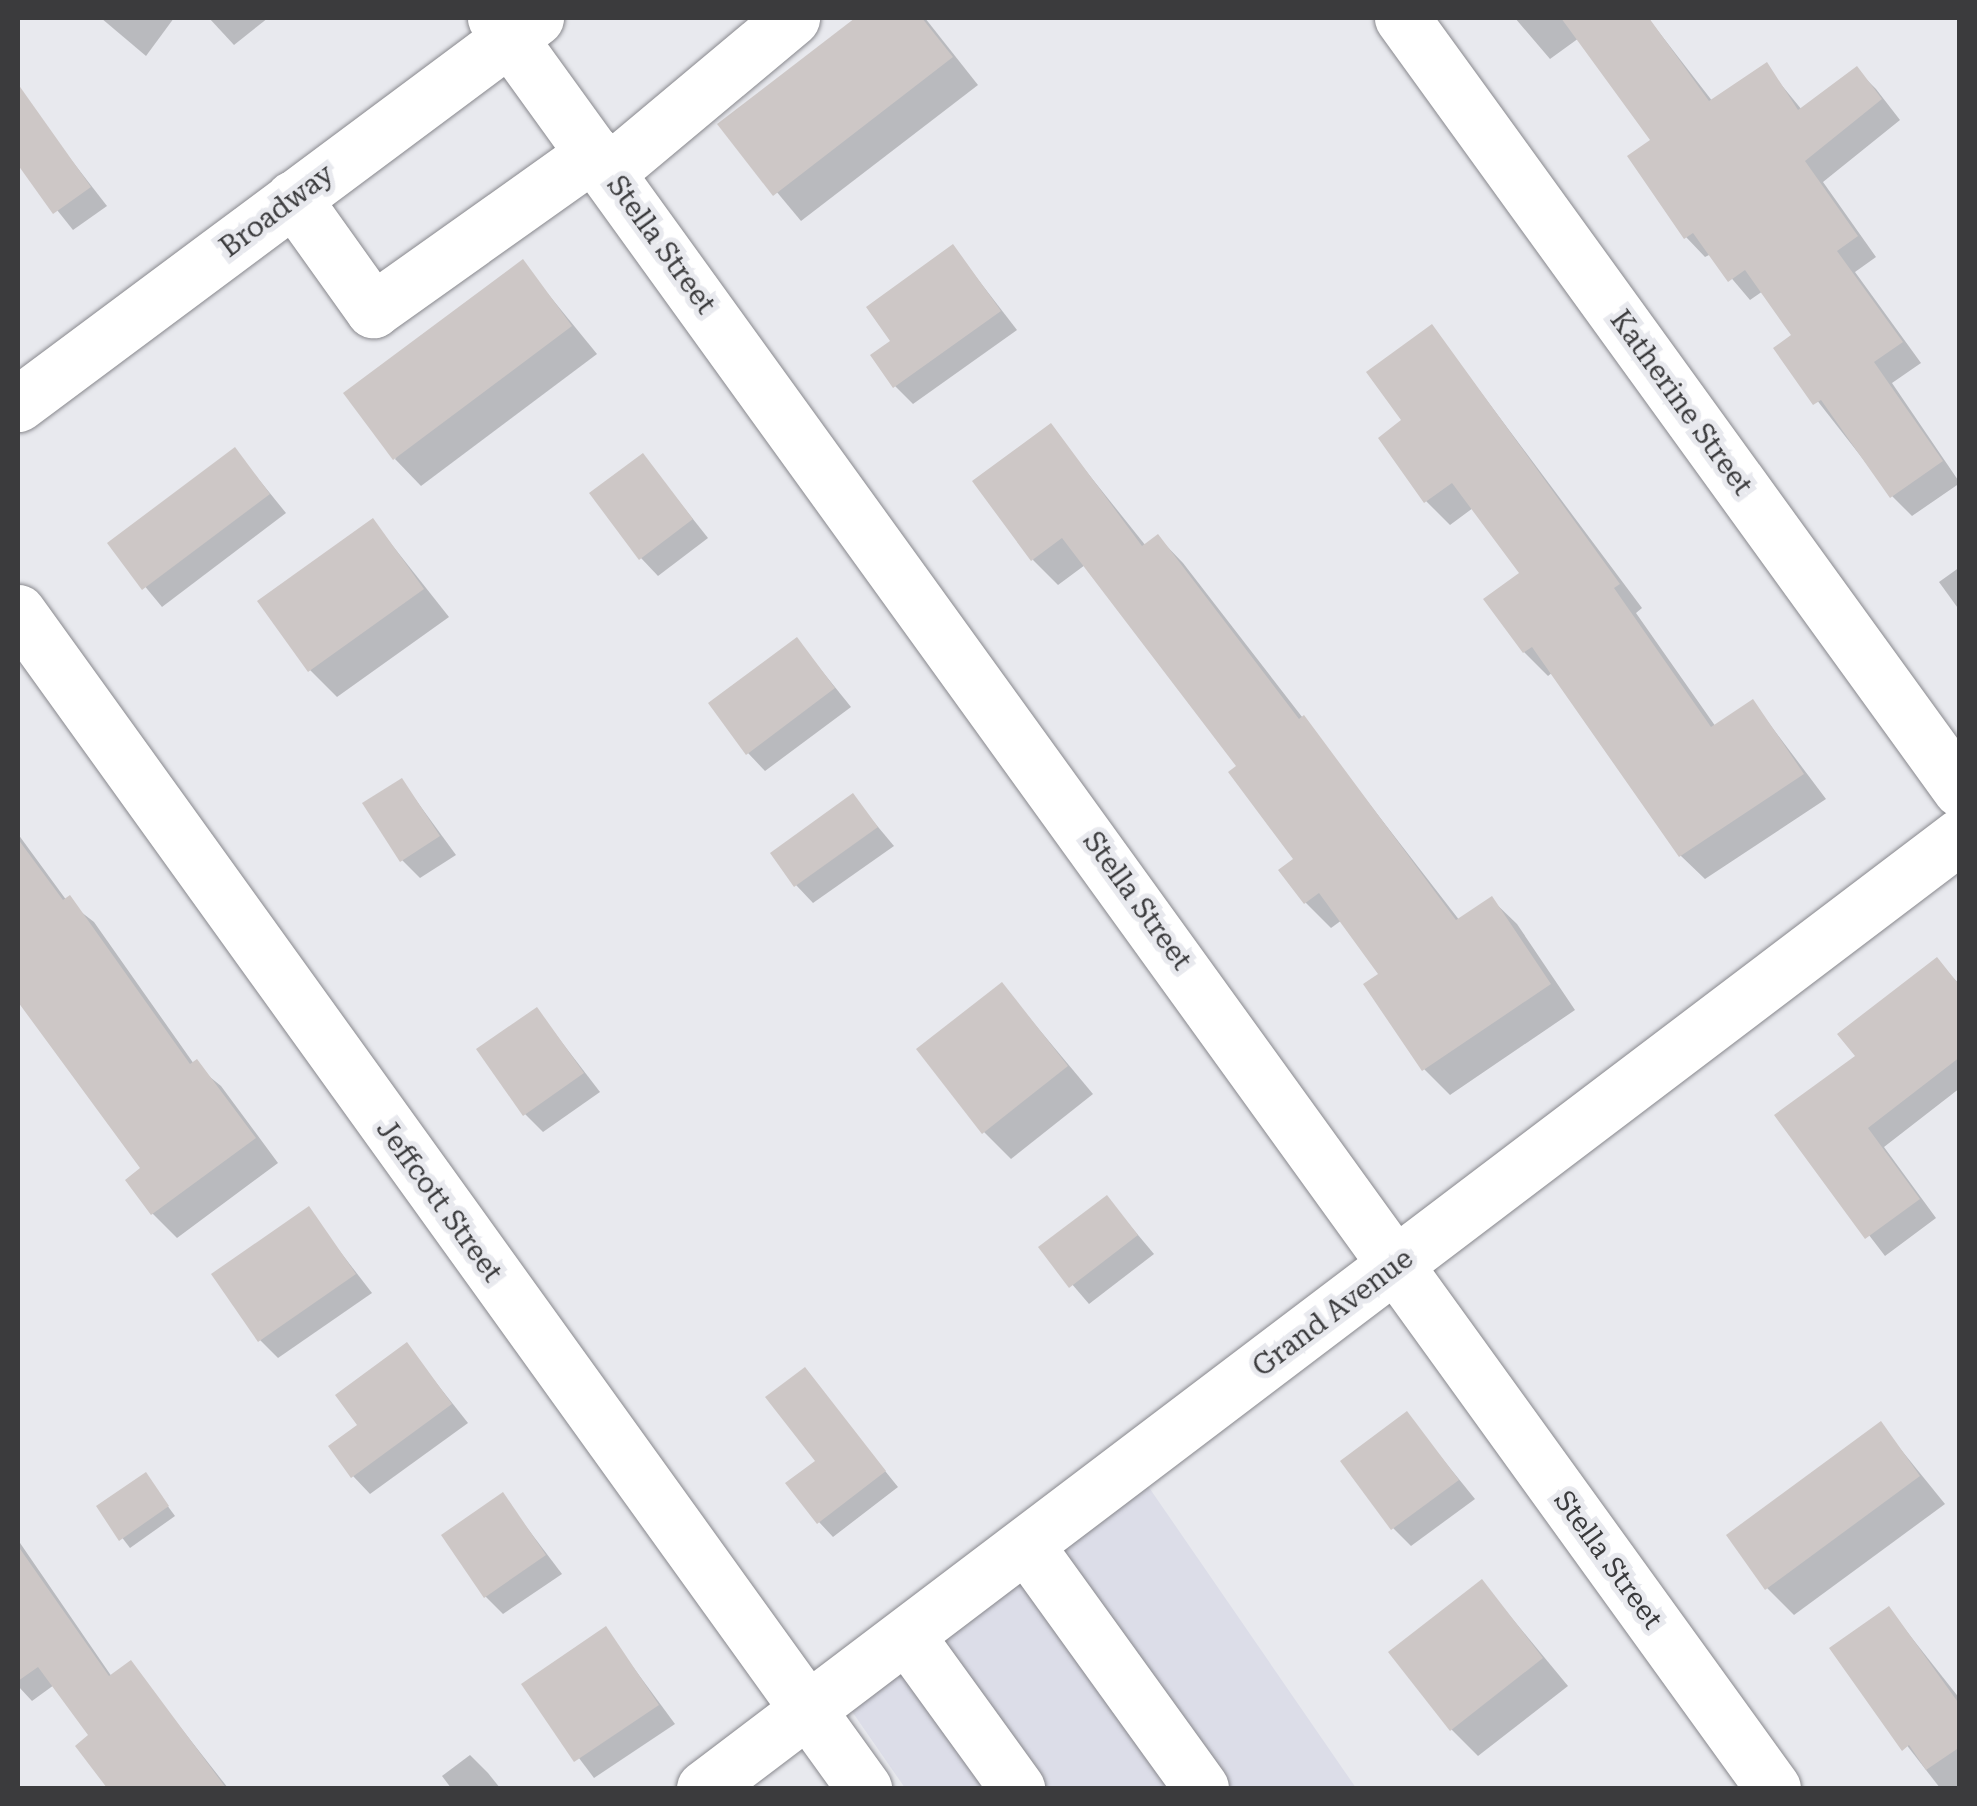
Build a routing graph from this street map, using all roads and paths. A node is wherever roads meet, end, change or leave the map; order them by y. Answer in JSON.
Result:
{"nodes":[{"id":1,"x":792,"y":18,"type":"edge"},
{"id":2,"x":1402,"y":18,"type":"edge"},
{"id":3,"x":514,"y":24,"type":"edge"},
{"id":4,"x":601,"y":163,"type":"junction"},
{"id":5,"x":293,"y":198,"type":"junction"},
{"id":6,"x":18,"y":404,"type":"edge"},
{"id":7,"x":18,"y":612,"type":"edge"},
{"id":8,"x":1960,"y":789,"type":"edge"},
{"id":9,"x":1960,"y":836,"type":"edge"},
{"id":10,"x":1393,"y":1268,"type":"junction"},
{"id":11,"x":1026,"y":1545,"type":"junction"},
{"id":12,"x":907,"y":1636,"type":"junction"},
{"id":13,"x":806,"y":1712,"type":"junction"},
{"id":14,"x":704,"y":1788,"type":"edge"},
{"id":15,"x":864,"y":1788,"type":"edge"},
{"id":16,"x":1017,"y":1788,"type":"edge"},
{"id":17,"x":1201,"y":1788,"type":"edge"},
{"id":18,"x":1773,"y":1788,"type":"edge"}],
"edges":[{"from":1,"to":4,"type":"street"},
{"from":2,"to":8,"type":"street","name":"Katherine Street"},
{"from":3,"to":4,"type":"street","name":"Stella Street"},
{"from":3,"to":5,"type":"street","name":"Broadway"},
{"from":4,"to":5,"type":"street"},
{"from":4,"to":10,"type":"street","name":"Stella Street"},
{"from":5,"to":6,"type":"street","name":"Broadway"},
{"from":7,"to":13,"type":"street","name":"Jeffcott Street"},
{"from":9,"to":10,"type":"street","name":"Grand Avenue"},
{"from":10,"to":11,"type":"street","name":"Grand Avenue"},
{"from":10,"to":18,"type":"street","name":"Stella Street"},
{"from":11,"to":12,"type":"street","name":"Grand Avenue"},
{"from":11,"to":17,"type":"street"},
{"from":12,"to":13,"type":"street","name":"Grand Avenue"},
{"from":12,"to":16,"type":"street"},
{"from":13,"to":14,"type":"street","name":"Grand Avenue"},
{"from":13,"to":15,"type":"street","name":"Jeffcott Street"}]}
